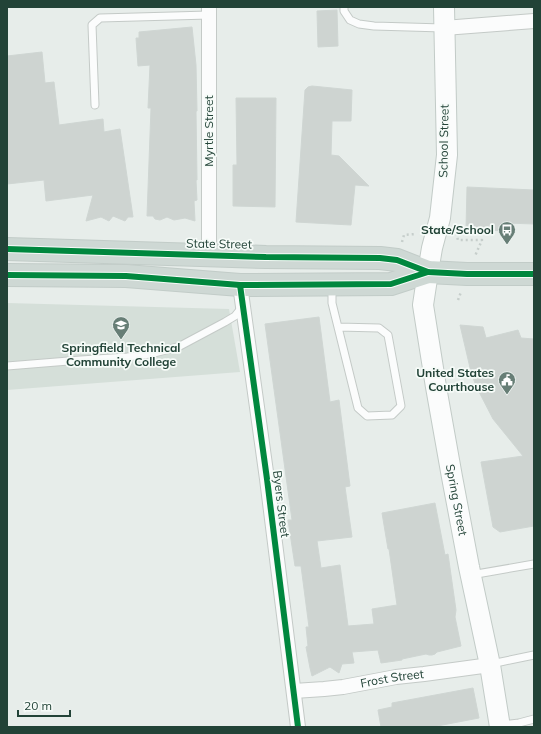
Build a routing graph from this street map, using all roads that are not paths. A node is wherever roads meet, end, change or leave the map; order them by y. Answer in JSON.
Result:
{"nodes":[{"id":1,"x":344,"y":7,"type":"edge"},
{"id":2,"x":444,"y":7,"type":"edge"},
{"id":3,"x":209,"y":11,"type":"edge"},
{"id":4,"x":534,"y":21,"type":"edge"},
{"id":5,"x":444,"y":28,"type":"junction"},
{"id":6,"x":94,"y":105,"type":"dead end"},
{"id":7,"x":7,"y":249,"type":"edge"},
{"id":8,"x":209,"y":255,"type":"junction"},
{"id":9,"x":428,"y":272,"type":"junction"},
{"id":10,"x":534,"y":274,"type":"edge"},
{"id":11,"x":7,"y":275,"type":"edge"},
{"id":12,"x":332,"y":284,"type":"junction"},
{"id":13,"x":240,"y":285,"type":"junction"},
{"id":14,"x":243,"y":306,"type":"junction"},
{"id":15,"x":338,"y":326,"type":"junction"},
{"id":16,"x":7,"y":366,"type":"edge"},
{"id":17,"x":534,"y":564,"type":"edge"},
{"id":18,"x":471,"y":575,"type":"junction"},
{"id":19,"x":534,"y":655,"type":"edge"},
{"id":20,"x":490,"y":665,"type":"junction"},
{"id":21,"x":294,"y":691,"type":"junction"},
{"id":22,"x":534,"y":719,"type":"edge"},
{"id":23,"x":500,"y":726,"type":"edge"},
{"id":24,"x":298,"y":727,"type":"edge"}],
"edges":[{"from":1,"to":5,"type":"lane"},
{"from":2,"to":5,"type":"main road","name":"School Street"},
{"from":3,"to":6,"type":"lane"},
{"from":3,"to":8,"type":"street","name":"Myrtle Street"},
{"from":4,"to":5,"type":"street"},
{"from":5,"to":9,"type":"main road","name":"School Street"},
{"from":7,"to":8,"type":"main road","name":"State Street"},
{"from":8,"to":9,"type":"main road","name":"State Street"},
{"from":9,"to":10,"type":"main road","name":"State Street"},
{"from":9,"to":12,"type":"main road","name":"State Street"},
{"from":9,"to":18,"type":"main road","name":"Spring Street"},
{"from":11,"to":13,"type":"main road","name":"State Street"},
{"from":12,"to":13,"type":"main road","name":"State Street"},
{"from":12,"to":15,"type":"lane"},
{"from":13,"to":14,"type":"street","name":"Byers Street"},
{"from":14,"to":16,"type":"lane"},
{"from":14,"to":21,"type":"street","name":"Byers Street"},
{"from":15,"to":15,"type":"lane"},
{"from":17,"to":18,"type":"lane"},
{"from":18,"to":20,"type":"main road","name":"Spring Street"},
{"from":19,"to":20,"type":"lane"},
{"from":20,"to":21,"type":"street","name":"Frost Street"},
{"from":20,"to":23,"type":"main road","name":"Spring Street"},
{"from":21,"to":24,"type":"street","name":"Byers Street"},
{"from":22,"to":23,"type":"lane"}]}
